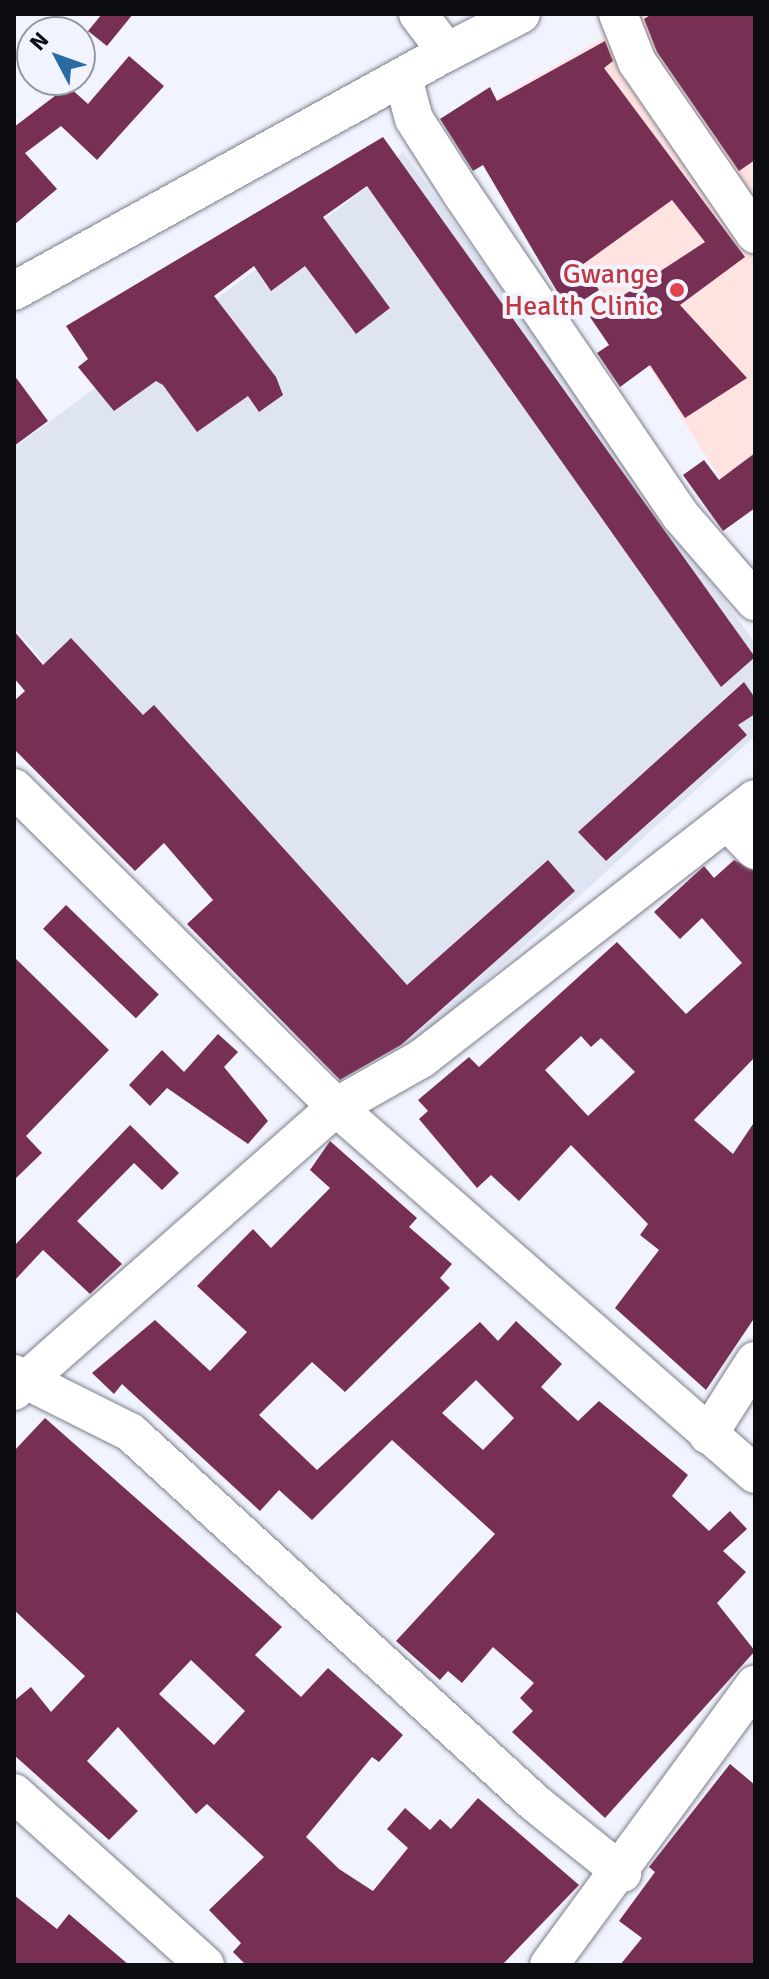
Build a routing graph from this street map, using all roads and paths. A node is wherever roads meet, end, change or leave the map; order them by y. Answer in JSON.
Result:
{"nodes":[{"id":1,"x":418,"y":14,"type":"edge"},
{"id":2,"x":521,"y":14,"type":"edge"},
{"id":3,"x":618,"y":14,"type":"edge"},
{"id":4,"x":447,"y":52,"type":"junction"},
{"id":5,"x":403,"y":78,"type":"junction"},
{"id":6,"x":755,"y":234,"type":"edge"},
{"id":7,"x":14,"y":291,"type":"edge"},
{"id":8,"x":755,"y":601,"type":"edge"},
{"id":9,"x":14,"y":788,"type":"edge"},
{"id":10,"x":742,"y":810,"type":"edge"},
{"id":11,"x":755,"y":850,"type":"edge"},
{"id":12,"x":336,"y":1107,"type":"junction"},
{"id":13,"x":755,"y":1361,"type":"edge"},
{"id":14,"x":18,"y":1382,"type":"edge"},
{"id":15,"x":708,"y":1435,"type":"junction"},
{"id":16,"x":755,"y":1474,"type":"edge"},
{"id":17,"x":755,"y":1685,"type":"edge"},
{"id":18,"x":14,"y":1793,"type":"edge"},
{"id":19,"x":622,"y":1873,"type":"junction"},
{"id":20,"x":205,"y":1965,"type":"edge"},
{"id":21,"x":549,"y":1965,"type":"edge"}],
"edges":[{"from":1,"to":4,"type":"street"},
{"from":2,"to":4,"type":"street"},
{"from":3,"to":6,"type":"street"},
{"from":4,"to":5,"type":"street"},
{"from":5,"to":7,"type":"street"},
{"from":5,"to":8,"type":"street"},
{"from":9,"to":12,"type":"street"},
{"from":10,"to":11,"type":"street"},
{"from":10,"to":12,"type":"street"},
{"from":12,"to":14,"type":"street"},
{"from":12,"to":15,"type":"street"},
{"from":13,"to":15,"type":"street"},
{"from":14,"to":19,"type":"street"},
{"from":15,"to":16,"type":"street"},
{"from":17,"to":19,"type":"street"},
{"from":18,"to":20,"type":"street"},
{"from":19,"to":21,"type":"street"}]}
